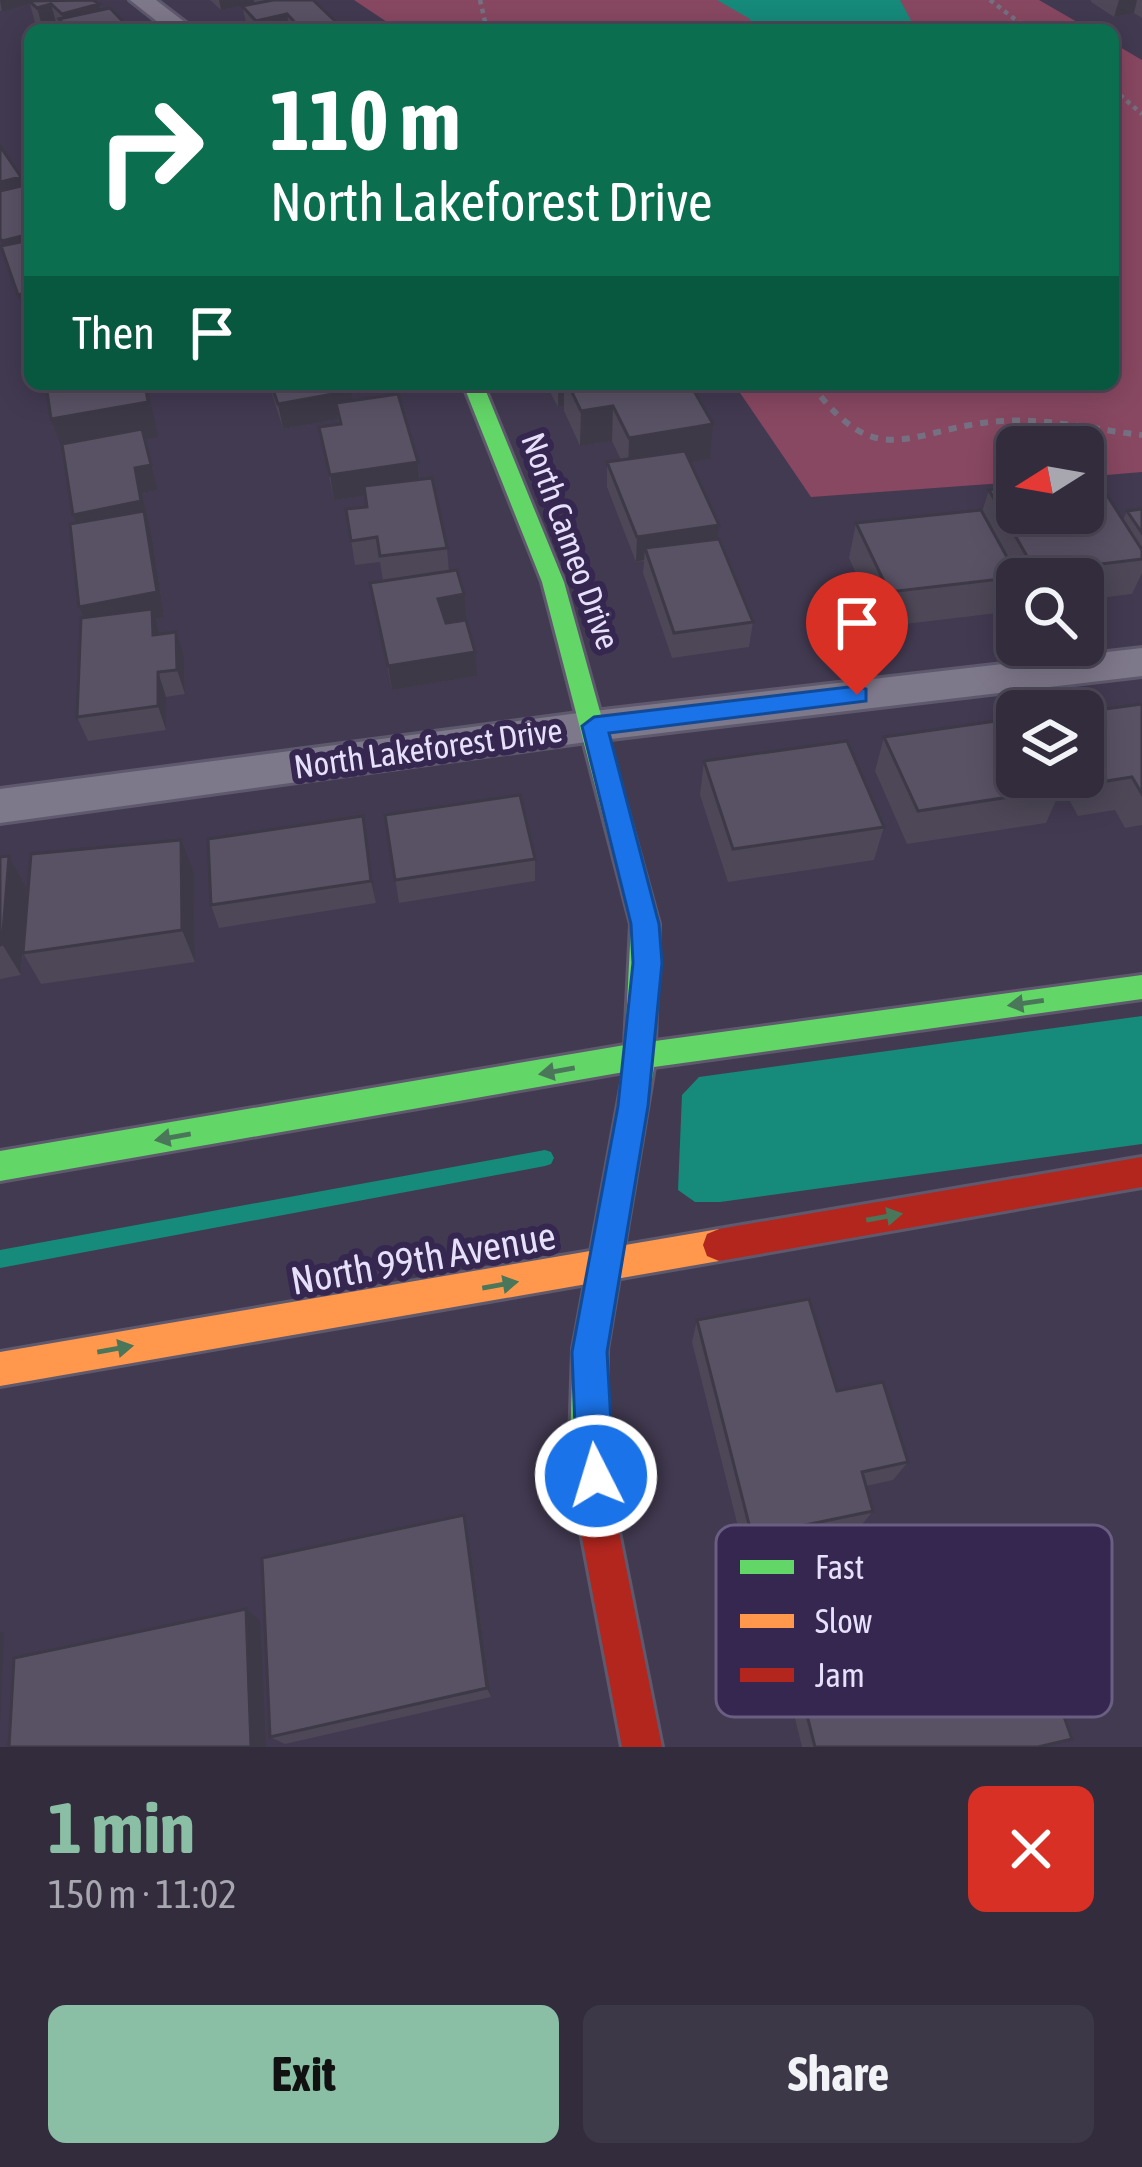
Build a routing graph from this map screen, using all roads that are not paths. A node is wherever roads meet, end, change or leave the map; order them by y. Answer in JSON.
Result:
{"nodes":[{"id":1,"x":141,"y":0,"type":"edge"},
{"id":2,"x":174,"y":24,"type":"edge"},
{"id":3,"x":476,"y":390,"type":"edge"},
{"id":4,"x":1142,"y":662,"type":"edge"},
{"id":5,"x":594,"y":726,"type":"junction"},
{"id":6,"x":0,"y":806,"type":"edge"},
{"id":7,"x":1142,"y":987,"type":"edge"},
{"id":8,"x":640,"y":1056,"type":"junction"},
{"id":9,"x":0,"y":1166,"type":"edge"},
{"id":10,"x":1142,"y":1172,"type":"edge"},
{"id":11,"x":608,"y":1267,"type":"junction"},
{"id":12,"x":0,"y":1369,"type":"edge"},
{"id":13,"x":642,"y":1747,"type":"edge"}],
"edges":[{"from":1,"to":2,"type":"street"},
{"from":3,"to":5,"type":"main road","name":"North Cameo Drive"},
{"from":4,"to":5,"type":"street","name":"North Lakeforest Drive"},
{"from":5,"to":6,"type":"street","name":"North Lakeforest Drive"},
{"from":5,"to":8,"type":"main road","name":"North Cameo Drive"},
{"from":7,"to":8,"type":"main road","one_way":true},
{"from":8,"to":9,"type":"main road","one_way":true},
{"from":8,"to":11,"type":"main road","name":"North Cameo Drive"},
{"from":11,"to":10,"type":"main road","name":"North 99th Avenue","one_way":true},
{"from":12,"to":11,"type":"main road","name":"North 99th Avenue","one_way":true},
{"from":11,"to":13,"type":"main road","name":"North Cameo Drive"}]}
